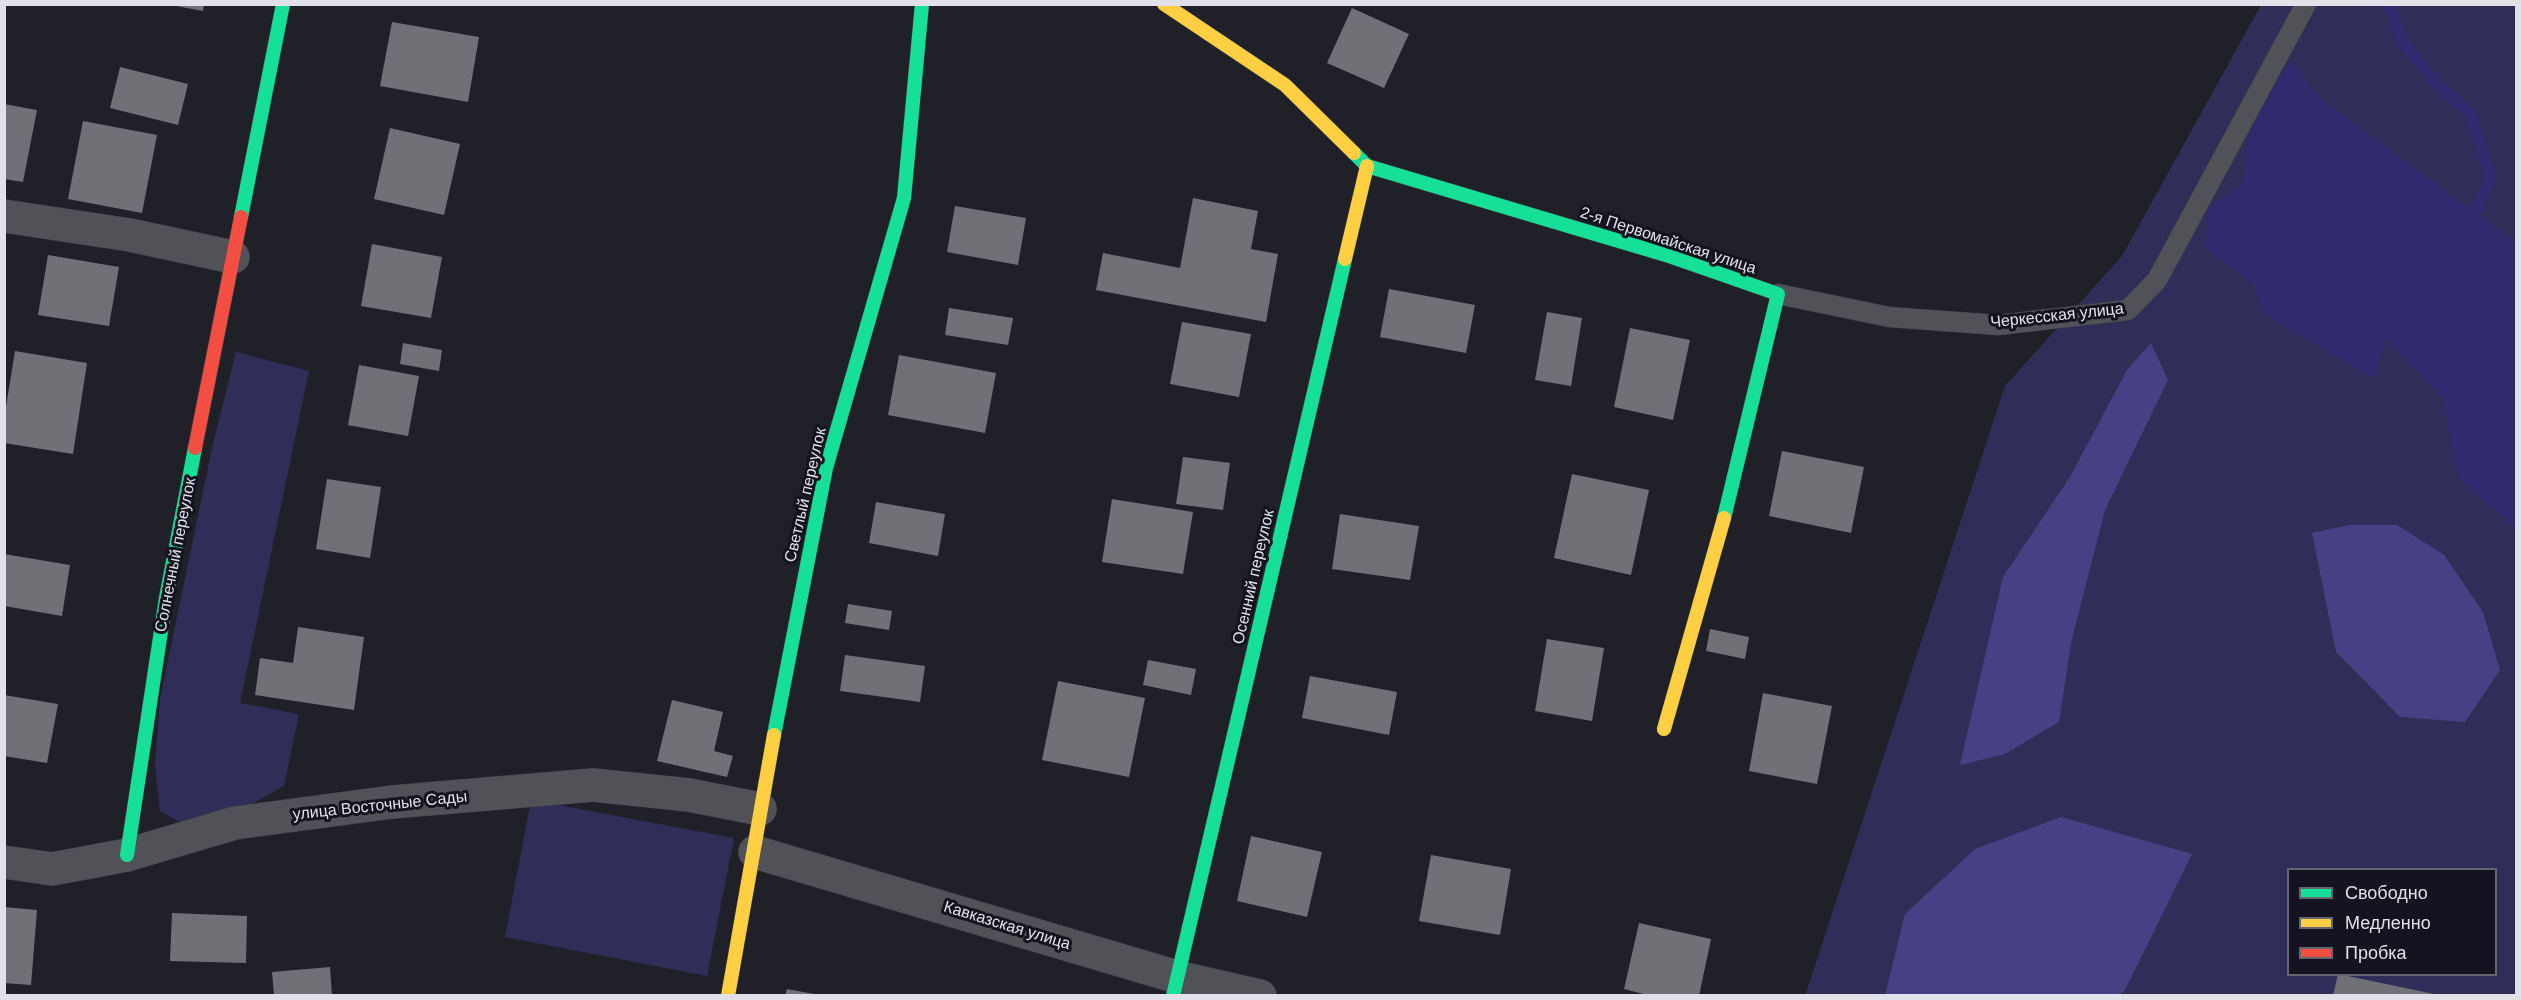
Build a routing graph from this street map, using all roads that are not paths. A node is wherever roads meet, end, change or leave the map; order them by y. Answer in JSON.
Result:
{"nodes":[{"id":1,"x":283,"y":4,"type":"edge"},
{"id":2,"x":922,"y":4,"type":"edge"},
{"id":3,"x":1164,"y":4,"type":"edge"},
{"id":4,"x":2306,"y":4,"type":"edge"},
{"id":5,"x":1367,"y":166,"type":"junction"},
{"id":6,"x":4,"y":216,"type":"edge"},
{"id":7,"x":233,"y":257,"type":"junction"},
{"id":8,"x":1778,"y":294,"type":"junction"},
{"id":9,"x":1664,"y":729,"type":"dead end"},
{"id":10,"x":760,"y":809,"type":"junction"},
{"id":11,"x":755,"y":852,"type":"junction"},
{"id":12,"x":127,"y":855,"type":"junction"},
{"id":13,"x":4,"y":862,"type":"edge"},
{"id":14,"x":1175,"y":986,"type":"edge"},
{"id":15,"x":728,"y":996,"type":"edge"},
{"id":16,"x":1260,"y":996,"type":"edge"}],
"edges":[{"from":1,"to":7,"type":"street","name":"Солнечный переулок"},
{"from":2,"to":10,"type":"street","name":"Светлый переулок"},
{"from":3,"to":5,"type":"street","name":"2-я Первомайская улица"},
{"from":4,"to":8,"type":"lane","name":"Черкесская улица"},
{"from":5,"to":8,"type":"street","name":"2-я Первомайская улица"},
{"from":5,"to":14,"type":"street","name":"Осенний переулок"},
{"from":6,"to":7,"type":"street"},
{"from":7,"to":12,"type":"street","name":"Солнечный переулок"},
{"from":8,"to":9,"type":"street"},
{"from":10,"to":11,"type":"street","name":"Светлый переулок"},
{"from":10,"to":12,"type":"street","name":"улица Восточные Сады"},
{"from":11,"to":14,"type":"street","name":"Кавказcкая улица"},
{"from":11,"to":15,"type":"street","name":"Светлый переулок"},
{"from":12,"to":13,"type":"street","name":"улица Восточные Сады"},
{"from":14,"to":16,"type":"street","name":"Кавказcкая улица"}]}
